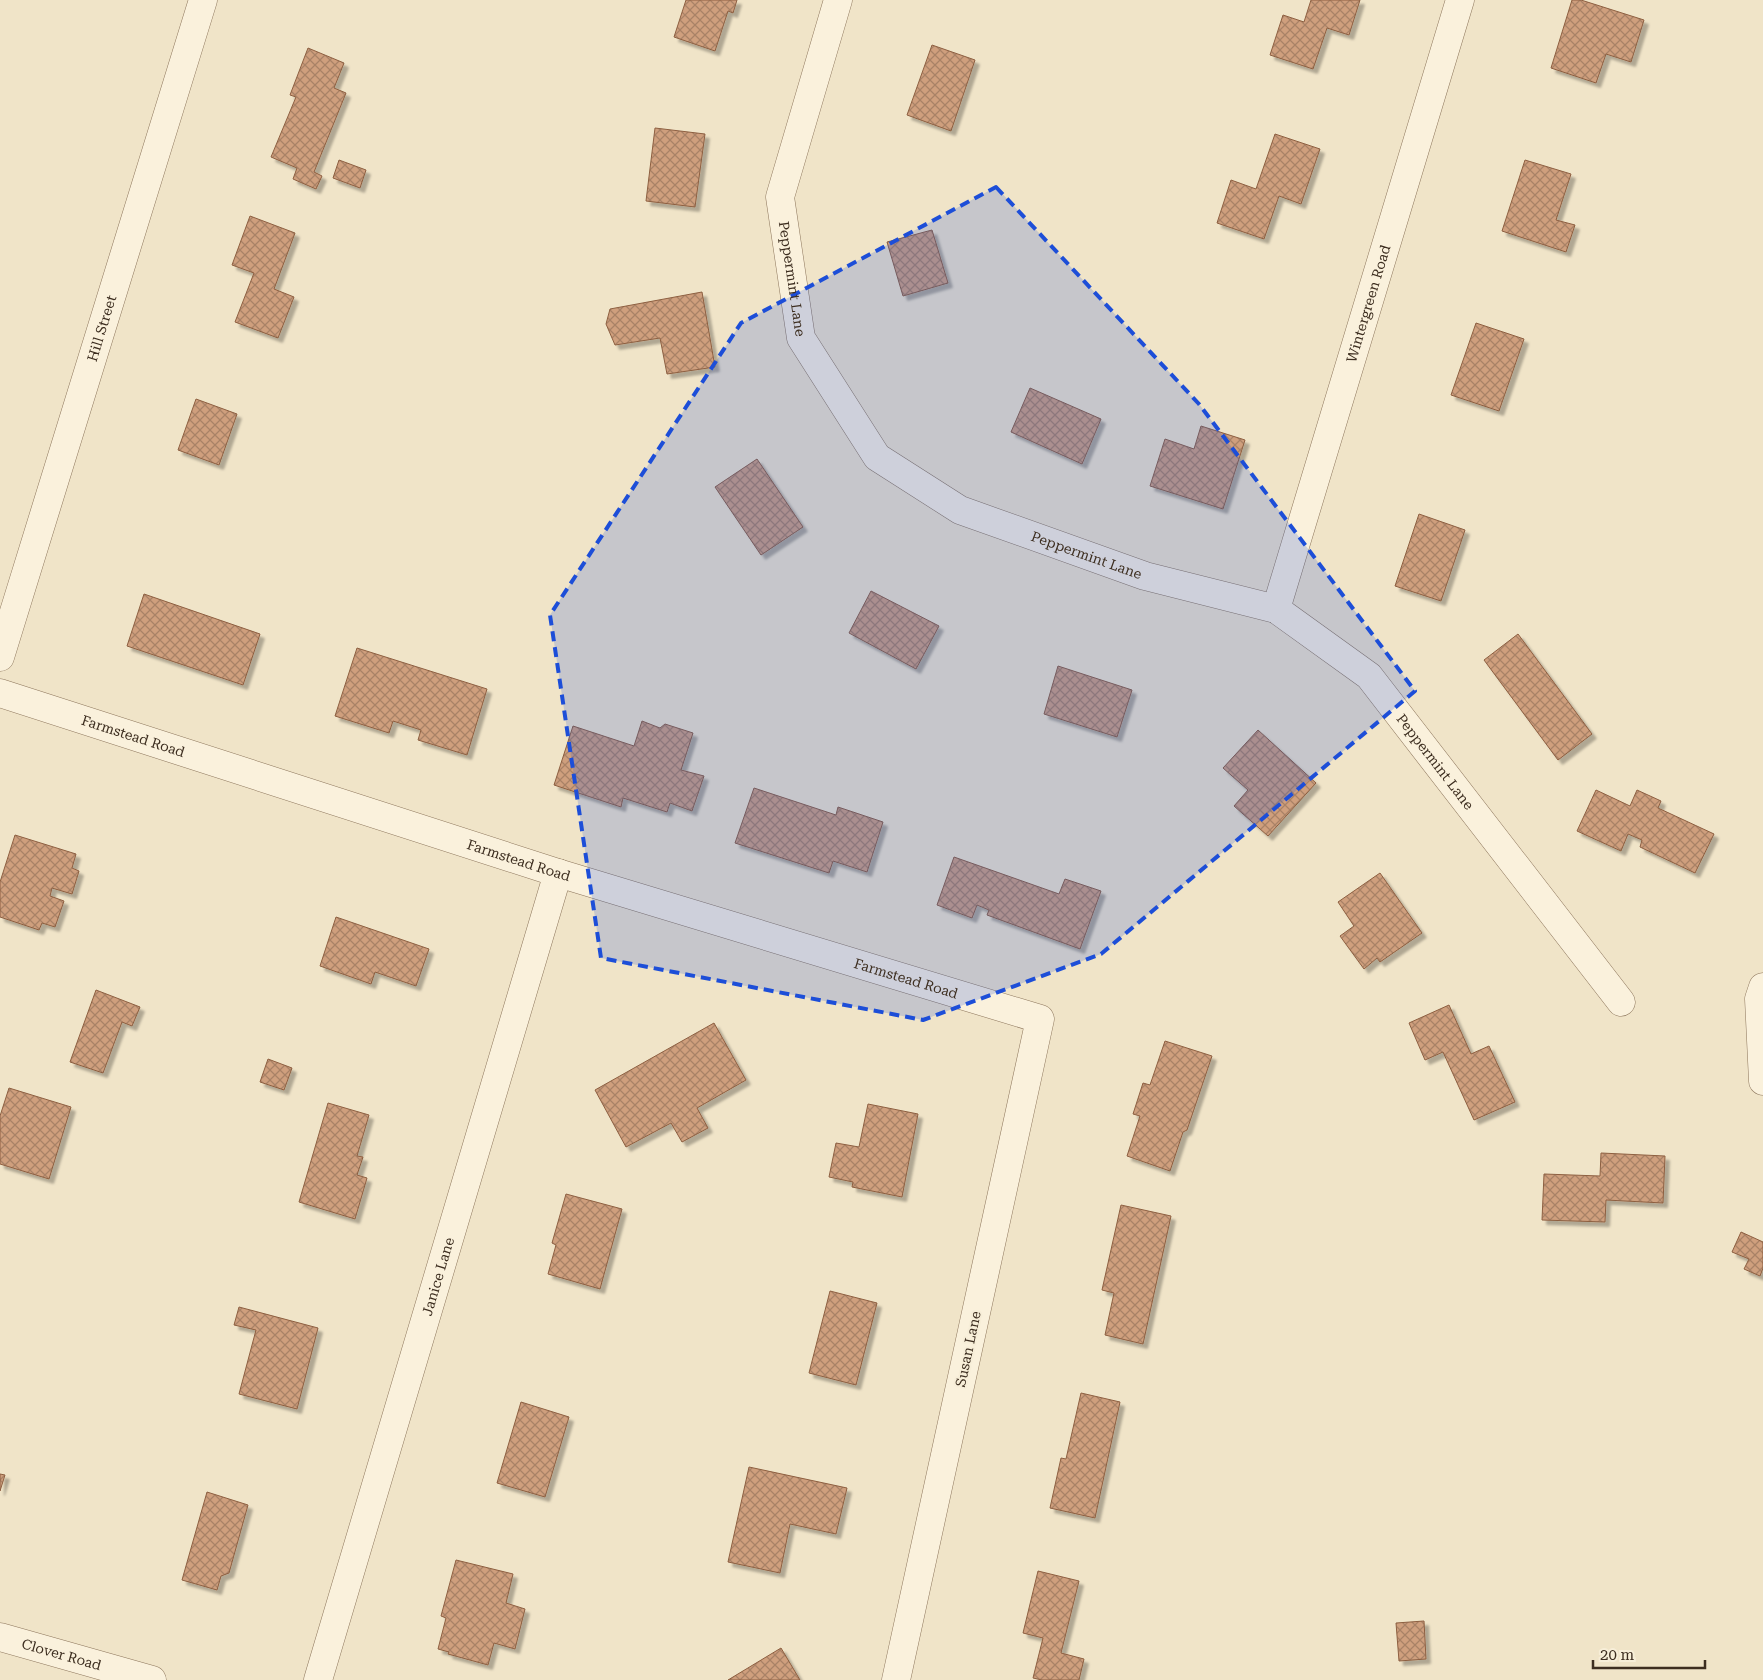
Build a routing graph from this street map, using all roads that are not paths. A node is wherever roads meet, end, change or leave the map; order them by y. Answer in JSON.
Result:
{"nodes":[{"id":1,"x":204,"y":0,"type":"edge"},
{"id":2,"x":838,"y":0,"type":"edge"},
{"id":3,"x":1460,"y":0,"type":"edge"},
{"id":4,"x":1276,"y":609,"type":"junction"},
{"id":5,"x":0,"y":657,"type":"edge"},
{"id":6,"x":0,"y":693,"type":"edge"},
{"id":7,"x":558,"y":873,"type":"junction"},
{"id":8,"x":1763,"y":986,"type":"edge"},
{"id":9,"x":1621,"y":1002,"type":"dead end"},
{"id":10,"x":1040,"y":1019,"type":"joint"},
{"id":11,"x":1763,"y":1081,"type":"edge"},
{"id":12,"x":0,"y":1637,"type":"edge"},
{"id":13,"x":152,"y":1680,"type":"edge"},
{"id":14,"x":318,"y":1680,"type":"edge"},
{"id":15,"x":896,"y":1680,"type":"edge"}],
"edges":[{"from":1,"to":5,"type":"street","name":"Hill Street"},
{"from":2,"to":4,"type":"street","name":"Peppermint Lane"},
{"from":3,"to":4,"type":"street","name":"Wintergreen Road"},
{"from":4,"to":9,"type":"street","name":"Peppermint Lane"},
{"from":6,"to":7,"type":"street","name":"Farmstead Road"},
{"from":7,"to":10,"type":"street","name":"Farmstead Road"},
{"from":7,"to":14,"type":"street","name":"Janice Lane"},
{"from":8,"to":11,"type":"street"},
{"from":10,"to":15,"type":"street","name":"Susan Lane"},
{"from":12,"to":13,"type":"street","name":"Clover Road"}]}
